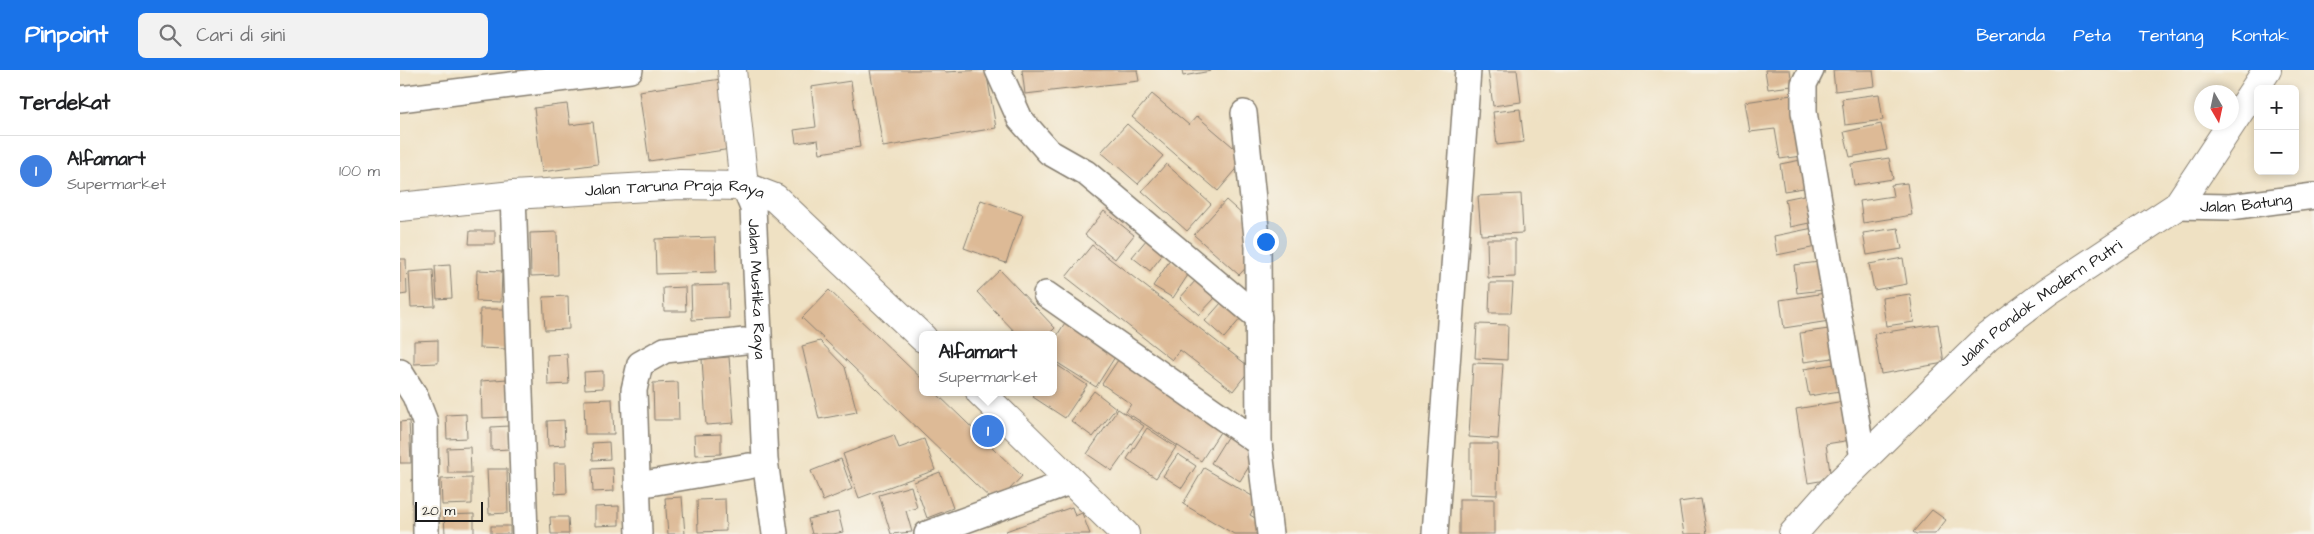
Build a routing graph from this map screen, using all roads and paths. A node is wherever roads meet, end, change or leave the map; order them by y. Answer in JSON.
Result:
{"nodes":[{"id":1,"x":630,"y":70,"type":"edge"},
{"id":2,"x":732,"y":70,"type":"edge"},
{"id":3,"x":998,"y":70,"type":"edge"},
{"id":4,"x":1468,"y":70,"type":"edge"},
{"id":5,"x":1811,"y":70,"type":"edge"},
{"id":6,"x":2267,"y":70,"type":"edge"},
{"id":7,"x":400,"y":100,"type":"edge"},
{"id":8,"x":1244,"y":113,"type":"dead end"},
{"id":9,"x":744,"y":186,"type":"junction"},
{"id":10,"x":513,"y":194,"type":"junction"},
{"id":11,"x":2314,"y":196,"type":"edge"},
{"id":12,"x":2177,"y":206,"type":"junction"},
{"id":13,"x":400,"y":208,"type":"edge"},
{"id":14,"x":1046,"y":294,"type":"dead end"},
{"id":15,"x":1259,"y":318,"type":"junction"},
{"id":16,"x":919,"y":334,"type":"edge"},
{"id":17,"x":744,"y":342,"type":"junction"},
{"id":18,"x":400,"y":372,"type":"edge"},
{"id":19,"x":984,"y":396,"type":"edge"},
{"id":20,"x":1259,"y":444,"type":"junction"},
{"id":21,"x":1863,"y":460,"type":"junction"},
{"id":22,"x":749,"y":466,"type":"junction"},
{"id":23,"x":1072,"y":481,"type":"junction"},
{"id":24,"x":638,"y":485,"type":"junction"},
{"id":25,"x":1796,"y":533,"type":"edge"},
{"id":26,"x":426,"y":534,"type":"edge"},
{"id":27,"x":525,"y":534,"type":"edge"},
{"id":28,"x":639,"y":534,"type":"edge"},
{"id":29,"x":759,"y":534,"type":"edge"},
{"id":30,"x":775,"y":534,"type":"edge"},
{"id":31,"x":928,"y":534,"type":"edge"},
{"id":32,"x":1125,"y":534,"type":"edge"},
{"id":33,"x":1270,"y":534,"type":"edge"},
{"id":34,"x":1435,"y":534,"type":"edge"}],
"edges":[{"from":1,"to":7,"type":"street"},
{"from":2,"to":9,"type":"street"},
{"from":3,"to":15,"type":"street"},
{"from":4,"to":34,"type":"street"},
{"from":5,"to":21,"type":"street"},
{"from":6,"to":12,"type":"street","name":"Jalan Pondok Modern Putri"},
{"from":8,"to":15,"type":"street"},
{"from":9,"to":10,"type":"street","name":"Jalan Taruna Praja Raya"},
{"from":9,"to":16,"type":"street","name":"Jalan Taruna Praja Raya"},
{"from":9,"to":17,"type":"street","name":"Jalan Mustika Raya"},
{"from":9,"to":30,"type":"street","name":"Jalan Mustika Raya"},
{"from":10,"to":13,"type":"street","name":"Jalan Taruna Praja Raya"},
{"from":10,"to":27,"type":"street"},
{"from":11,"to":12,"type":"street","name":"Jalan Batung"},
{"from":12,"to":21,"type":"street","name":"Jalan Pondok Modern Putri"},
{"from":14,"to":20,"type":"street"},
{"from":15,"to":20,"type":"street"},
{"from":17,"to":22,"type":"street","name":"Jalan Mustika Raya"},
{"from":17,"to":24,"type":"street"},
{"from":18,"to":26,"type":"street"},
{"from":19,"to":23,"type":"street"},
{"from":20,"to":33,"type":"street"},
{"from":21,"to":25,"type":"street","name":"Jalan Pondok Modern Putri"},
{"from":22,"to":24,"type":"street"},
{"from":22,"to":29,"type":"street","name":"Jalan Mustika Raya"},
{"from":23,"to":31,"type":"street"},
{"from":23,"to":32,"type":"street"},
{"from":24,"to":28,"type":"street"}]}
